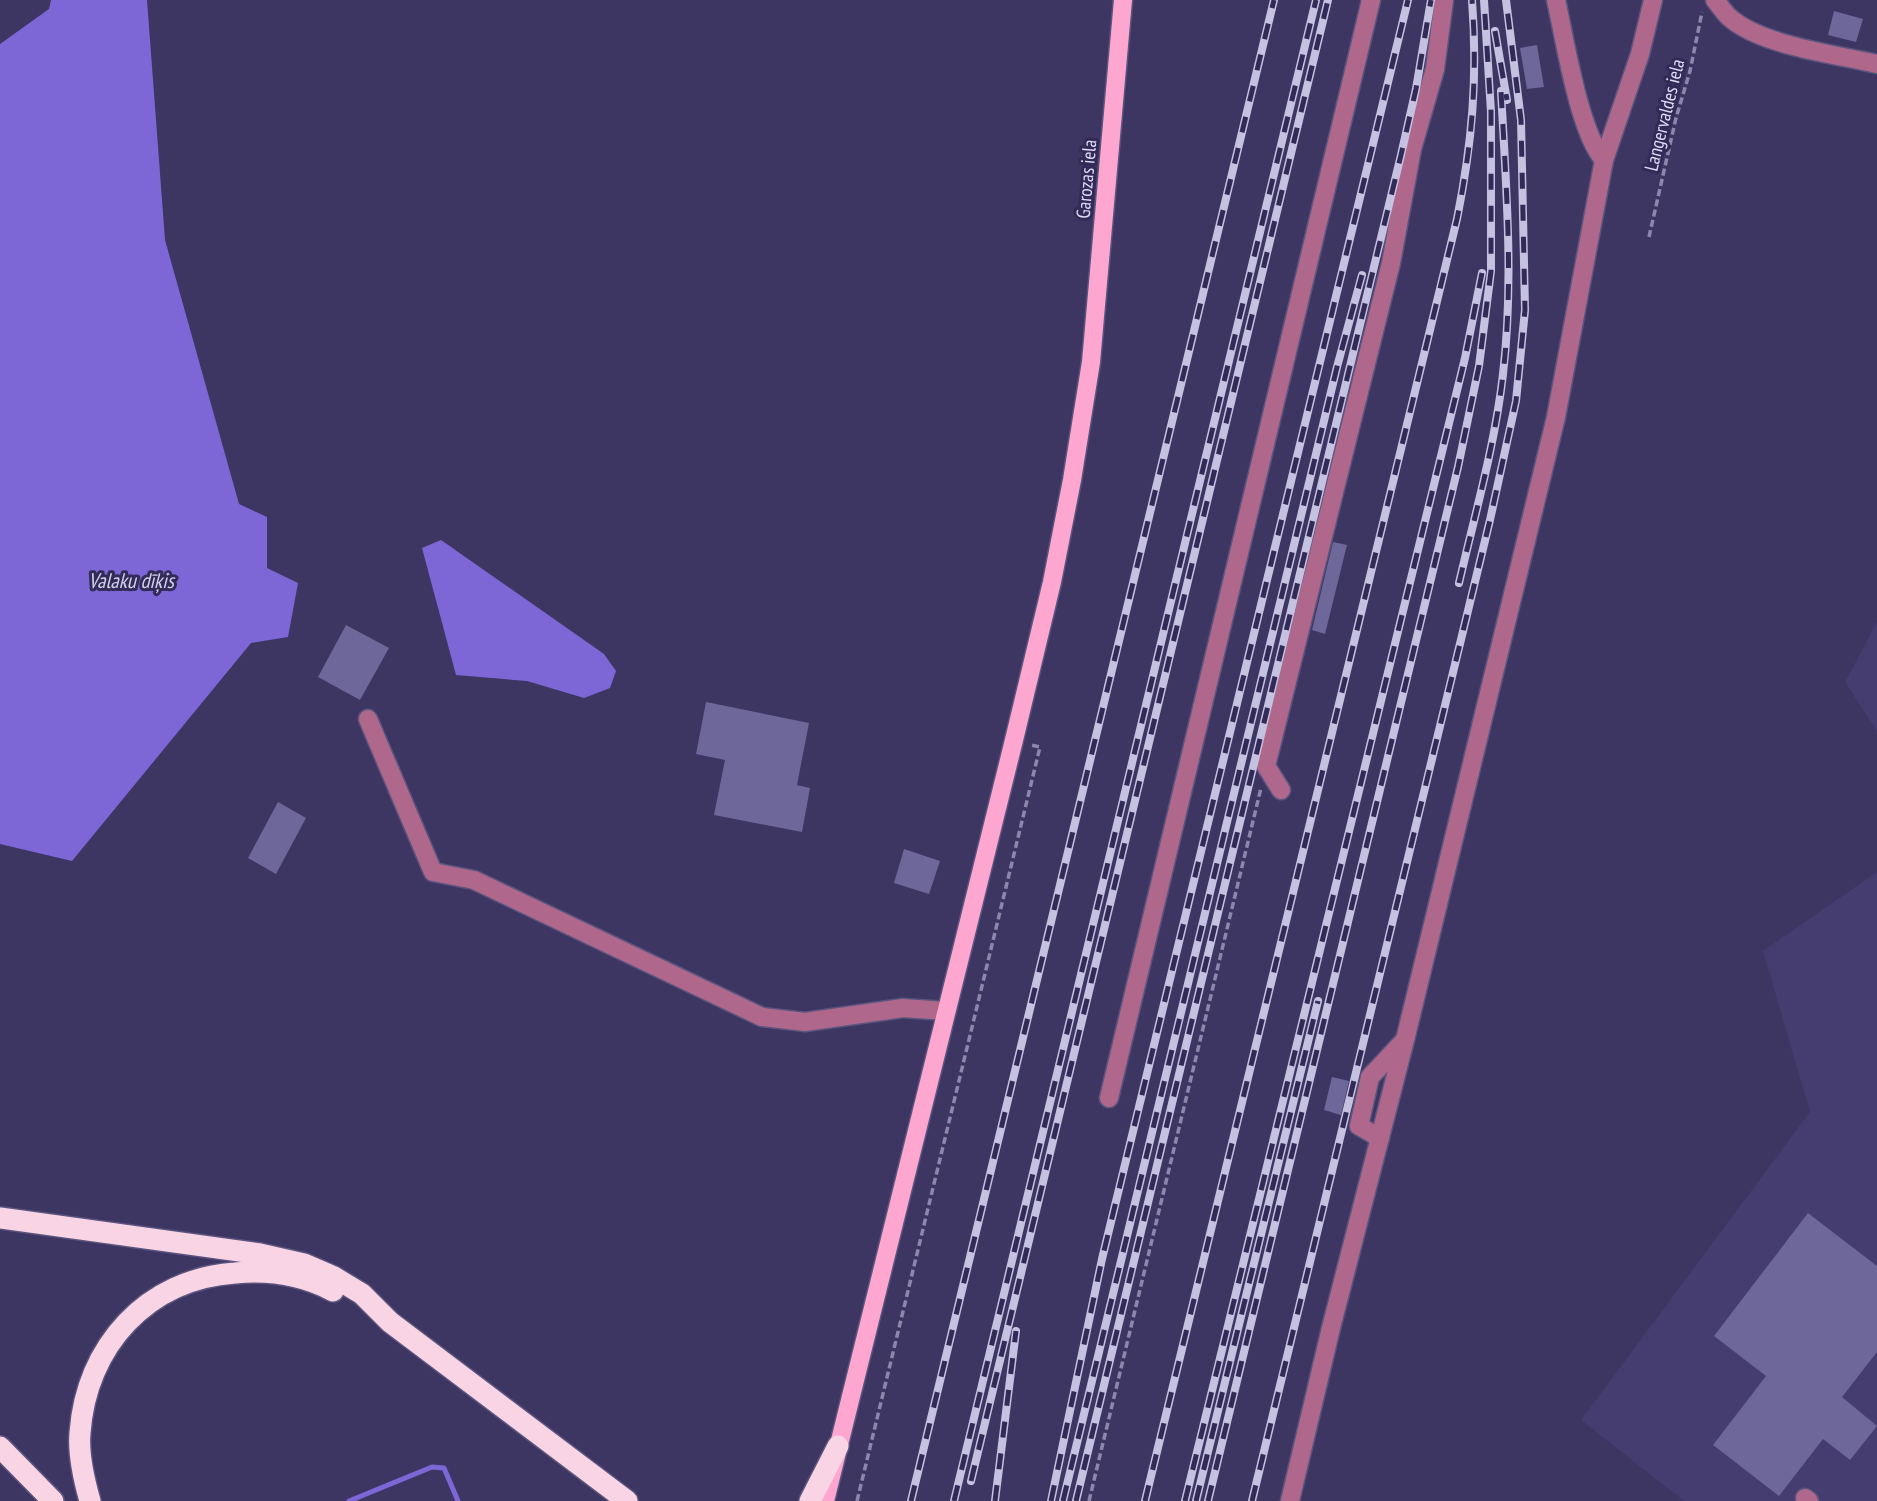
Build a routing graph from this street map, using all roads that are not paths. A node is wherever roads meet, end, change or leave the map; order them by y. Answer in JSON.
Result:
{"nodes":[{"id":1,"x":1123,"y":0,"type":"edge"},
{"id":2,"x":1371,"y":0,"type":"edge"},
{"id":3,"x":1444,"y":0,"type":"edge"},
{"id":4,"x":1556,"y":0,"type":"edge"},
{"id":5,"x":1653,"y":0,"type":"edge"},
{"id":6,"x":1709,"y":6,"type":"edge"},
{"id":7,"x":1877,"y":64,"type":"edge"},
{"id":8,"x":1604,"y":160,"type":"junction"},
{"id":9,"x":368,"y":719,"type":"dead end"},
{"id":10,"x":1281,"y":790,"type":"dead end"},
{"id":11,"x":946,"y":1011,"type":"junction"},
{"id":12,"x":1405,"y":1040,"type":"junction"},
{"id":13,"x":1109,"y":1098,"type":"dead end"},
{"id":14,"x":1380,"y":1138,"type":"junction"},
{"id":15,"x":0,"y":1218,"type":"edge"},
{"id":16,"x":390,"y":1322,"type":"junction"},
{"id":17,"x":838,"y":1446,"type":"junction"},
{"id":18,"x":0,"y":1447,"type":"edge"},
{"id":19,"x":8,"y":1460,"type":"edge"},
{"id":20,"x":53,"y":1501,"type":"edge"},
{"id":21,"x":90,"y":1501,"type":"edge"},
{"id":22,"x":627,"y":1501,"type":"edge"},
{"id":23,"x":810,"y":1501,"type":"edge"},
{"id":24,"x":825,"y":1501,"type":"edge"},
{"id":25,"x":1290,"y":1501,"type":"edge"}],
"edges":[{"from":1,"to":11,"type":"main road","name":"Garozas iela"},
{"from":2,"to":13,"type":"street"},
{"from":3,"to":10,"type":"street"},
{"from":4,"to":8,"type":"street"},
{"from":5,"to":8,"type":"street"},
{"from":6,"to":7,"type":"street"},
{"from":8,"to":12,"type":"street"},
{"from":9,"to":11,"type":"street"},
{"from":11,"to":17,"type":"main road","name":"Garozas iela"},
{"from":12,"to":14,"type":"street"},
{"from":12,"to":14,"type":"street"},
{"from":14,"to":25,"type":"street"},
{"from":15,"to":16,"type":"highway"},
{"from":16,"to":21,"type":"highway"},
{"from":16,"to":22,"type":"highway"},
{"from":17,"to":23,"type":"highway"},
{"from":17,"to":24,"type":"main road","name":"Garozas iela"},
{"from":18,"to":19,"type":"highway"},
{"from":19,"to":20,"type":"highway"}]}
